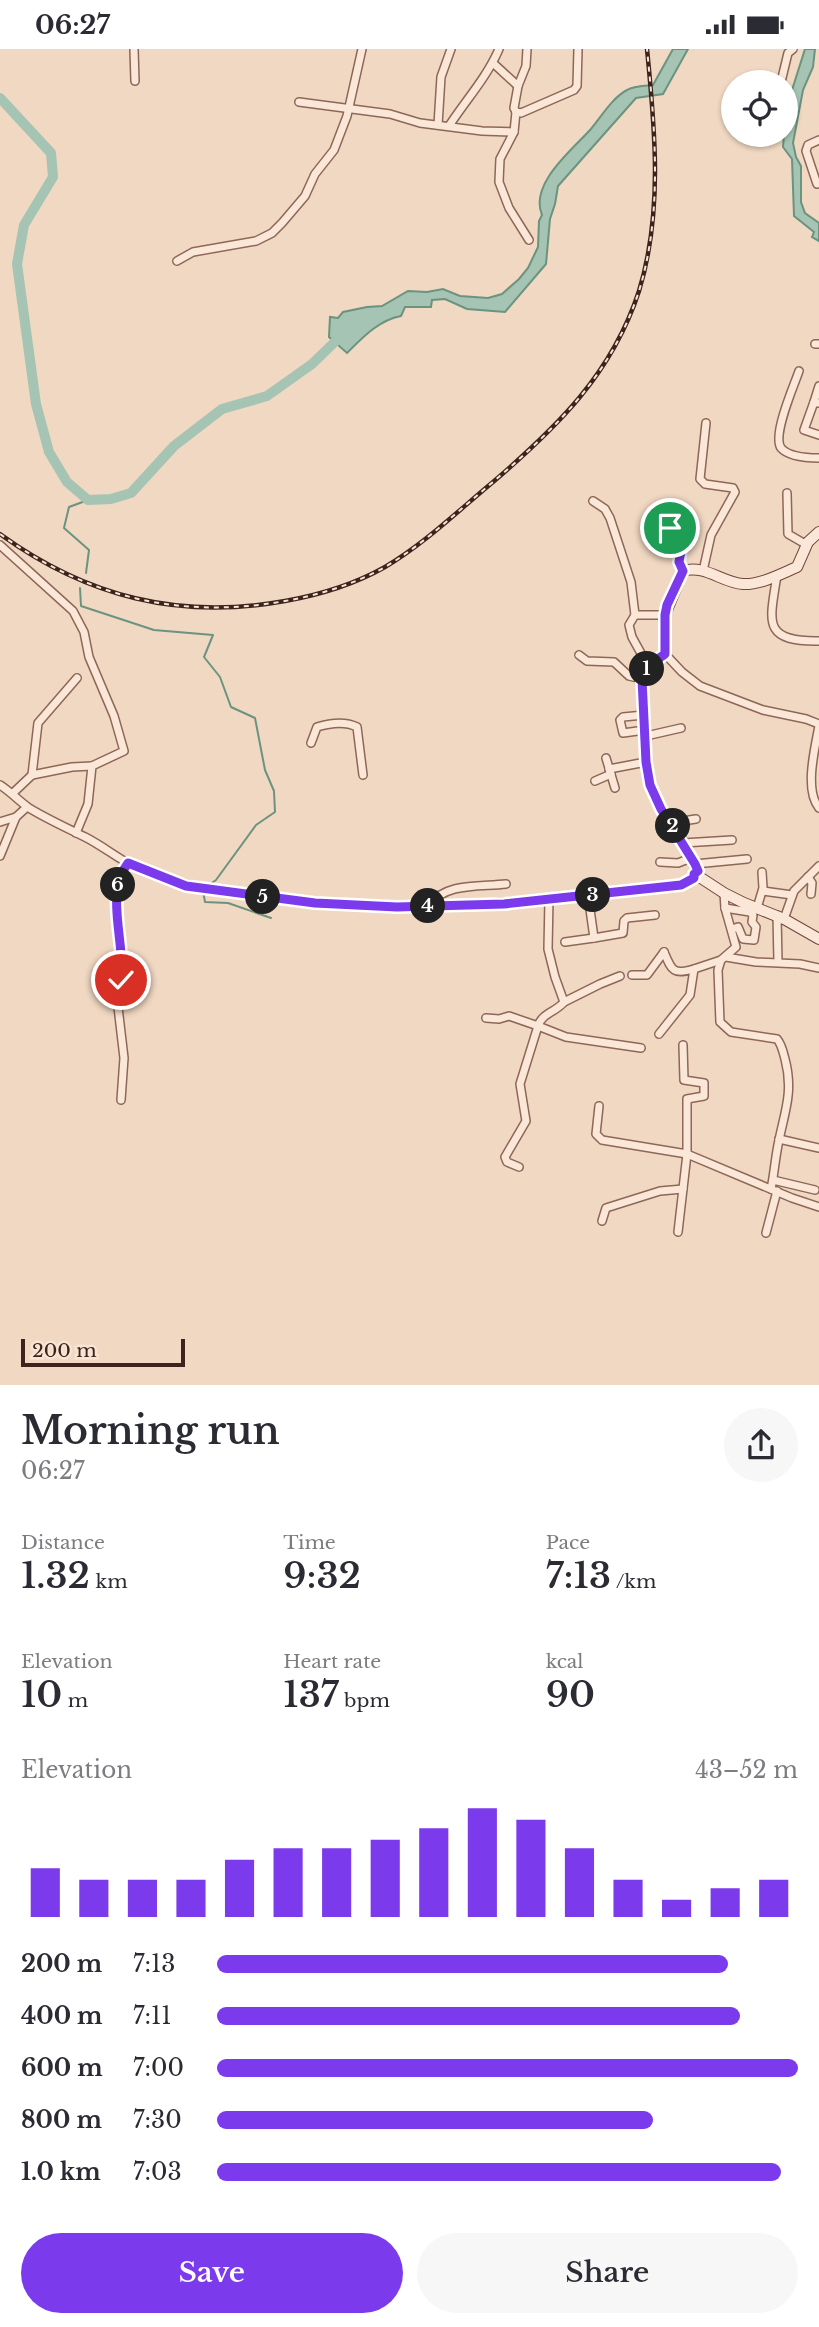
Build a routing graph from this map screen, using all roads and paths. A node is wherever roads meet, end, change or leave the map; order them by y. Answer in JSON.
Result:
{"nodes":[{"id":1,"x":134,"y":49,"type":"edge"},
{"id":2,"x":362,"y":49,"type":"edge"},
{"id":3,"x":451,"y":49,"type":"edge"},
{"id":4,"x":499,"y":49,"type":"edge"},
{"id":5,"x":527,"y":49,"type":"edge"},
{"id":6,"x":578,"y":49,"type":"edge"},
{"id":7,"x":793,"y":49,"type":"edge"},
{"id":8,"x":493,"y":63,"type":"junction"},
{"id":9,"x":784,"y":70,"type":"edge"},
{"id":10,"x":135,"y":81,"type":"dead end"},
{"id":11,"x":518,"y":86,"type":"junction"},
{"id":12,"x":299,"y":101,"type":"dead end"},
{"id":13,"x":348,"y":109,"type":"junction"},
{"id":14,"x":516,"y":112,"type":"junction"},
{"id":15,"x":438,"y":125,"type":"junction"},
{"id":16,"x":449,"y":126,"type":"junction"},
{"id":17,"x":514,"y":132,"type":"junction"},
{"id":18,"x":819,"y":140,"type":"edge"},
{"id":19,"x":818,"y":183,"type":"edge"},
{"id":20,"x":529,"y":240,"type":"dead end"},
{"id":21,"x":177,"y":261,"type":"dead end"},
{"id":22,"x":799,"y":371,"type":"dead end"},
{"id":23,"x":819,"y":386,"type":"edge"},
{"id":24,"x":817,"y":403,"type":"edge"},
{"id":25,"x":706,"y":423,"type":"dead end"},
{"id":26,"x":819,"y":435,"type":"edge"},
{"id":27,"x":819,"y":457,"type":"edge"},
{"id":28,"x":787,"y":493,"type":"dead end"},
{"id":29,"x":593,"y":501,"type":"dead end"},
{"id":30,"x":654,"y":526,"type":"dead end"},
{"id":31,"x":815,"y":539,"type":"edge"},
{"id":32,"x":0,"y":545,"type":"edge"},
{"id":33,"x":8,"y":554,"type":"junction"},
{"id":34,"x":0,"y":559,"type":"edge"},
{"id":35,"x":683,"y":571,"type":"junction"},
{"id":36,"x":703,"y":571,"type":"junction"},
{"id":37,"x":777,"y":575,"type":"junction"},
{"id":38,"x":635,"y":615,"type":"junction"},
{"id":39,"x":665,"y":615,"type":"junction"},
{"id":40,"x":819,"y":641,"type":"edge"},
{"id":41,"x":665,"y":654,"type":"junction"},
{"id":42,"x":579,"y":655,"type":"dead end"},
{"id":43,"x":648,"y":666,"type":"junction"},
{"id":44,"x":77,"y":678,"type":"dead end"},
{"id":45,"x":642,"y":679,"type":"junction"},
{"id":46,"x":644,"y":715,"type":"junction"},
{"id":47,"x":819,"y":725,"type":"edge"},
{"id":48,"x":681,"y":728,"type":"dead end"},
{"id":49,"x":645,"y":733,"type":"junction"},
{"id":50,"x":311,"y":743,"type":"dead end"},
{"id":51,"x":606,"y":758,"type":"dead end"},
{"id":52,"x":646,"y":762,"type":"junction"},
{"id":53,"x":92,"y":766,"type":"junction"},
{"id":54,"x":610,"y":772,"type":"junction"},
{"id":55,"x":32,"y":775,"type":"junction"},
{"id":56,"x":363,"y":775,"type":"dead end"},
{"id":57,"x":595,"y":781,"type":"dead end"},
{"id":58,"x":0,"y":785,"type":"edge"},
{"id":59,"x":615,"y":788,"type":"dead end"},
{"id":60,"x":13,"y":793,"type":"junction"},
{"id":61,"x":27,"y":807,"type":"junction"},
{"id":62,"x":819,"y":808,"type":"edge"},
{"id":63,"x":16,"y":817,"type":"junction"},
{"id":64,"x":696,"y":819,"type":"dead end"},
{"id":65,"x":0,"y":822,"type":"edge"},
{"id":66,"x":675,"y":829,"type":"junction"},
{"id":67,"x":76,"y":833,"type":"junction"},
{"id":68,"x":732,"y":840,"type":"dead end"},
{"id":69,"x":683,"y":843,"type":"junction"},
{"id":70,"x":0,"y":856,"type":"edge"},
{"id":71,"x":747,"y":859,"type":"dead end"},
{"id":72,"x":660,"y":862,"type":"dead end"},
{"id":73,"x":128,"y":863,"type":"junction"},
{"id":74,"x":819,"y":866,"type":"edge"},
{"id":75,"x":696,"y":870,"type":"junction"},
{"id":76,"x":762,"y":872,"type":"dead end"},
{"id":77,"x":808,"y":877,"type":"junction"},
{"id":78,"x":506,"y":884,"type":"dead end"},
{"id":79,"x":814,"y":890,"type":"edge"},
{"id":80,"x":763,"y":891,"type":"junction"},
{"id":81,"x":724,"y":893,"type":"junction"},
{"id":82,"x":588,"y":895,"type":"junction"},
{"id":83,"x":792,"y":895,"type":"junction"},
{"id":84,"x":549,"y":899,"type":"junction"},
{"id":85,"x":428,"y":906,"type":"junction"},
{"id":86,"x":724,"y":908,"type":"junction"},
{"id":87,"x":757,"y":908,"type":"junction"},
{"id":88,"x":655,"y":915,"type":"dead end"},
{"id":89,"x":780,"y":917,"type":"junction"},
{"id":90,"x":732,"y":929,"type":"junction"},
{"id":91,"x":594,"y":938,"type":"junction"},
{"id":92,"x":819,"y":939,"type":"edge"},
{"id":93,"x":565,"y":942,"type":"dead end"},
{"id":94,"x":724,"y":958,"type":"junction"},
{"id":95,"x":778,"y":962,"type":"junction"},
{"id":96,"x":819,"y":968,"type":"edge"},
{"id":97,"x":694,"y":969,"type":"junction"},
{"id":98,"x":632,"y":975,"type":"dead end"},
{"id":99,"x":620,"y":976,"type":"dead end"},
{"id":100,"x":564,"y":1002,"type":"junction"},
{"id":101,"x":486,"y":1019,"type":"dead end"},
{"id":102,"x":538,"y":1026,"type":"junction"},
{"id":103,"x":659,"y":1034,"type":"dead end"},
{"id":104,"x":683,"y":1045,"type":"dead end"},
{"id":105,"x":641,"y":1048,"type":"dead end"},
{"id":106,"x":121,"y":1100,"type":"dead end"},
{"id":107,"x":599,"y":1106,"type":"dead end"},
{"id":108,"x":779,"y":1139,"type":"junction"},
{"id":109,"x":819,"y":1148,"type":"edge"},
{"id":110,"x":687,"y":1154,"type":"junction"},
{"id":111,"x":519,"y":1167,"type":"dead end"},
{"id":112,"x":774,"y":1187,"type":"junction"},
{"id":113,"x":683,"y":1189,"type":"junction"},
{"id":114,"x":815,"y":1190,"type":"dead end"},
{"id":115,"x":819,"y":1207,"type":"edge"},
{"id":116,"x":603,"y":1221,"type":"dead end"},
{"id":117,"x":678,"y":1232,"type":"dead end"},
{"id":118,"x":766,"y":1233,"type":"dead end"}],
"edges":[{"from":1,"to":10,"type":"street"},
{"from":2,"to":13,"type":"street"},
{"from":3,"to":15,"type":"street"},
{"from":4,"to":8,"type":"street"},
{"from":5,"to":11,"type":"street"},
{"from":6,"to":14,"type":"street"},
{"from":7,"to":9,"type":"street"},
{"from":8,"to":11,"type":"street"},
{"from":8,"to":16,"type":"street"},
{"from":11,"to":14,"type":"street"},
{"from":12,"to":13,"type":"street"},
{"from":13,"to":15,"type":"street"},
{"from":13,"to":21,"type":"street"},
{"from":14,"to":17,"type":"street"},
{"from":15,"to":16,"type":"street"},
{"from":16,"to":17,"type":"street"},
{"from":17,"to":20,"type":"street"},
{"from":18,"to":19,"type":"street"},
{"from":22,"to":27,"type":"street"},
{"from":23,"to":24,"type":"street"},
{"from":24,"to":26,"type":"street"},
{"from":25,"to":36,"type":"street"},
{"from":28,"to":31,"type":"street"},
{"from":29,"to":38,"type":"street"},
{"from":30,"to":35,"type":"street"},
{"from":31,"to":37,"type":"street"},
{"from":32,"to":33,"type":"street"},
{"from":33,"to":34,"type":"street"},
{"from":33,"to":53,"type":"street"},
{"from":35,"to":36,"type":"street"},
{"from":35,"to":39,"type":"street"},
{"from":36,"to":37,"type":"street"},
{"from":37,"to":40,"type":"street"},
{"from":38,"to":39,"type":"street"},
{"from":38,"to":43,"type":"street"},
{"from":39,"to":41,"type":"street"},
{"from":41,"to":43,"type":"street"},
{"from":41,"to":47,"type":"street"},
{"from":42,"to":45,"type":"street"},
{"from":43,"to":45,"type":"street"},
{"from":44,"to":55,"type":"street"},
{"from":45,"to":46,"type":"street"},
{"from":46,"to":49,"type":"street"},
{"from":46,"to":49,"type":"street"},
{"from":47,"to":62,"type":"street"},
{"from":48,"to":49,"type":"street"},
{"from":49,"to":52,"type":"street"},
{"from":50,"to":56,"type":"street"},
{"from":51,"to":54,"type":"street"},
{"from":52,"to":54,"type":"street"},
{"from":52,"to":66,"type":"street"},
{"from":53,"to":55,"type":"street"},
{"from":53,"to":67,"type":"street"},
{"from":54,"to":57,"type":"street"},
{"from":54,"to":59,"type":"street"},
{"from":55,"to":60,"type":"street"},
{"from":58,"to":60,"type":"street"},
{"from":60,"to":61,"type":"street"},
{"from":61,"to":63,"type":"street"},
{"from":61,"to":67,"type":"street"},
{"from":63,"to":65,"type":"street"},
{"from":63,"to":70,"type":"street"},
{"from":64,"to":66,"type":"street"},
{"from":66,"to":69,"type":"street"},
{"from":67,"to":73,"type":"street"},
{"from":68,"to":69,"type":"street"},
{"from":69,"to":75,"type":"street"},
{"from":71,"to":75,"type":"street"},
{"from":72,"to":75,"type":"street"},
{"from":73,"to":85,"type":"street"},
{"from":73,"to":106,"type":"street"},
{"from":74,"to":77,"type":"street"},
{"from":75,"to":81,"type":"street"},
{"from":75,"to":82,"type":"street"},
{"from":76,"to":80,"type":"street"},
{"from":77,"to":79,"type":"street"},
{"from":77,"to":83,"type":"street"},
{"from":78,"to":85,"type":"street"},
{"from":80,"to":83,"type":"street"},
{"from":80,"to":87,"type":"street"},
{"from":81,"to":86,"type":"street"},
{"from":81,"to":87,"type":"street"},
{"from":82,"to":84,"type":"street"},
{"from":82,"to":91,"type":"street"},
{"from":83,"to":89,"type":"street"},
{"from":84,"to":85,"type":"street"},
{"from":84,"to":100,"type":"street"},
{"from":86,"to":90,"type":"street"},
{"from":86,"to":90,"type":"street"},
{"from":87,"to":89,"type":"street"},
{"from":88,"to":91,"type":"street"},
{"from":89,"to":92,"type":"street"},
{"from":89,"to":95,"type":"street"},
{"from":90,"to":94,"type":"street"},
{"from":91,"to":93,"type":"street"},
{"from":94,"to":95,"type":"street"},
{"from":94,"to":97,"type":"street"},
{"from":94,"to":108,"type":"street"},
{"from":95,"to":96,"type":"street"},
{"from":97,"to":98,"type":"street"},
{"from":97,"to":103,"type":"street"},
{"from":99,"to":100,"type":"street"},
{"from":100,"to":102,"type":"street"},
{"from":101,"to":102,"type":"street"},
{"from":102,"to":105,"type":"street"},
{"from":102,"to":111,"type":"street"},
{"from":104,"to":110,"type":"street"},
{"from":107,"to":110,"type":"street"},
{"from":108,"to":109,"type":"street"},
{"from":108,"to":112,"type":"street"},
{"from":110,"to":112,"type":"street"},
{"from":110,"to":113,"type":"street"},
{"from":112,"to":114,"type":"street"},
{"from":112,"to":115,"type":"street"},
{"from":112,"to":118,"type":"street"},
{"from":113,"to":116,"type":"street"},
{"from":113,"to":117,"type":"street"}]}
